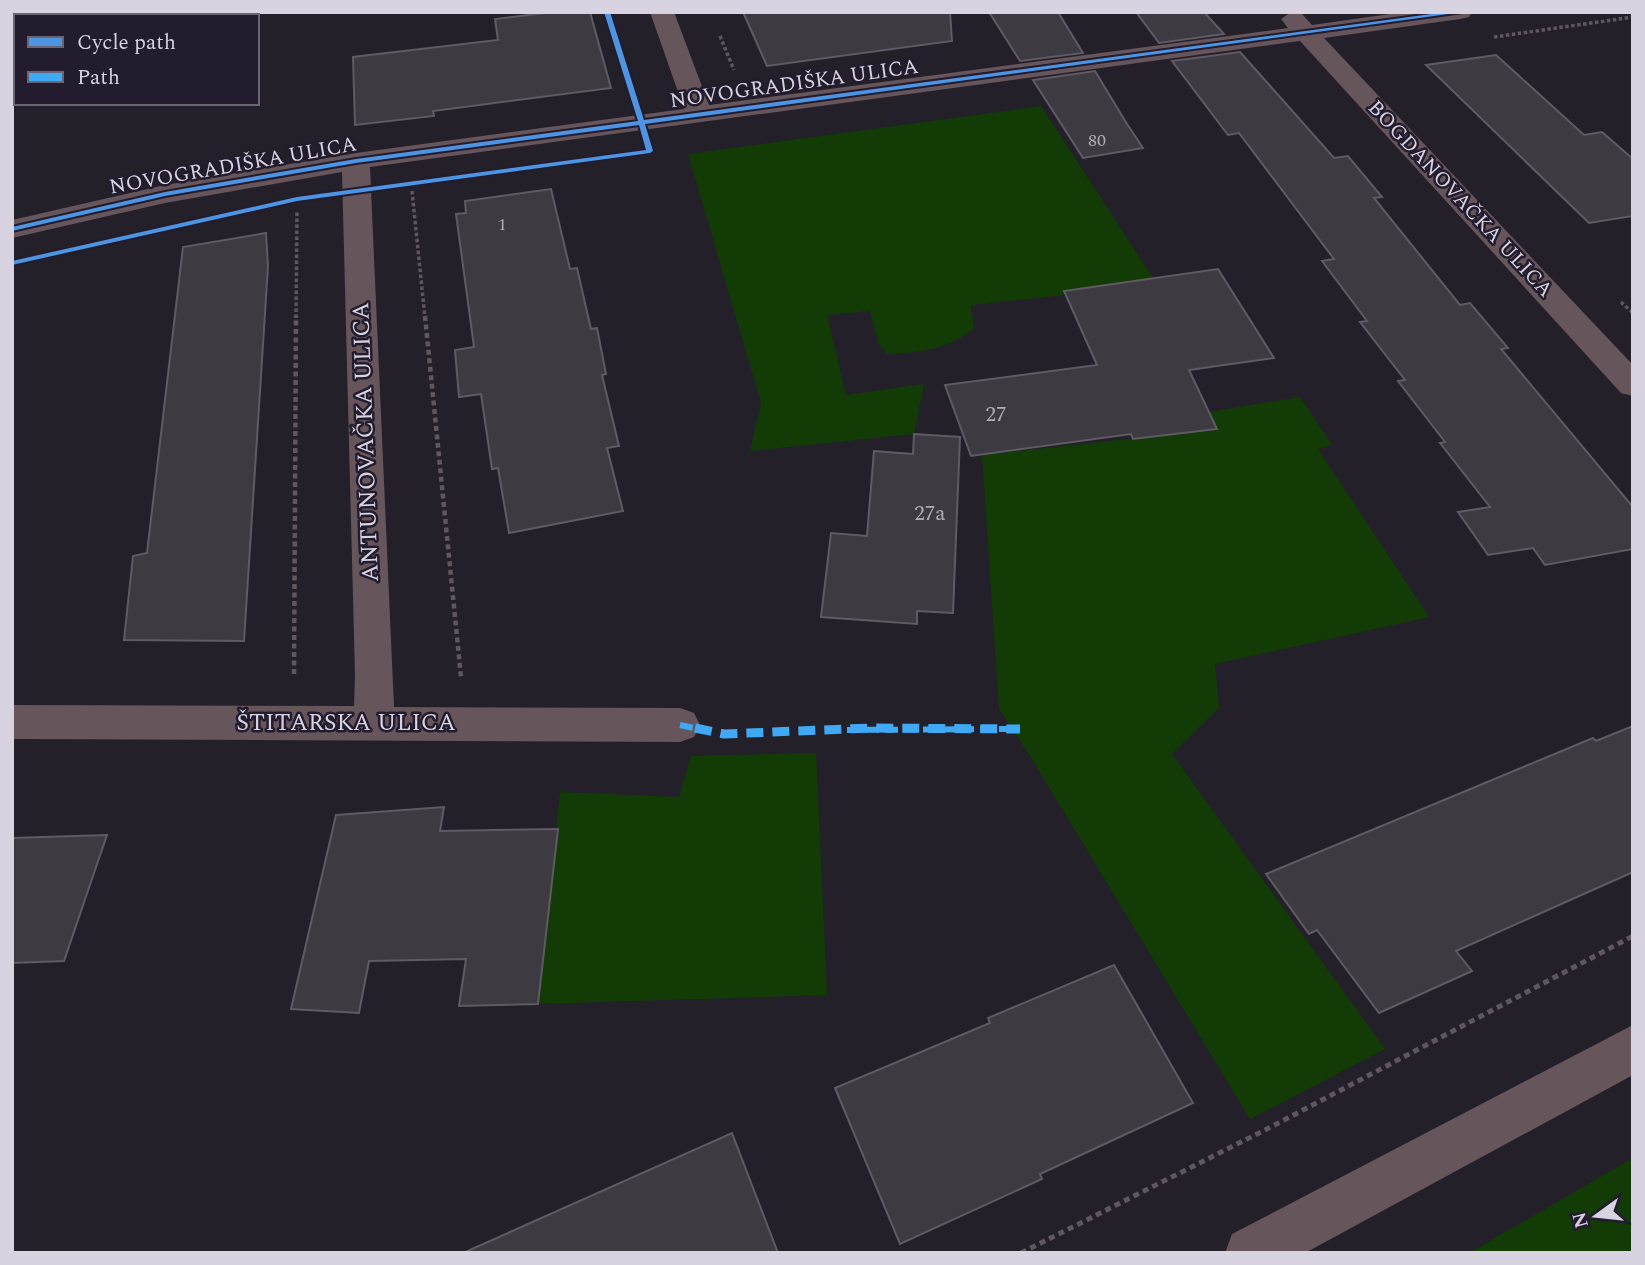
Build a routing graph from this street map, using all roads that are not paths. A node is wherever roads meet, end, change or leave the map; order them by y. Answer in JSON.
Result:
{"nodes":[{"id":1,"x":662,"y":12,"type":"edge"},
{"id":2,"x":1460,"y":12,"type":"edge"},
{"id":3,"x":1296,"y":22,"type":"edge"},
{"id":4,"x":699,"y":115,"type":"junction"},
{"id":5,"x":357,"y":176,"type":"junction"},
{"id":6,"x":12,"y":229,"type":"edge"},
{"id":7,"x":1633,"y":385,"type":"edge"},
{"id":8,"x":12,"y":722,"type":"edge"},
{"id":9,"x":373,"y":723,"type":"junction"},
{"id":10,"x":680,"y":725,"type":"dead end"},
{"id":11,"x":1633,"y":1049,"type":"edge"},
{"id":12,"x":1251,"y":1253,"type":"edge"}],
"edges":[{"from":1,"to":4,"type":"street"},
{"from":2,"to":3,"type":"street","name":"NOVOGRADIŠKA ULICA"},
{"from":3,"to":4,"type":"street","name":"NOVOGRADIŠKA ULICA"},
{"from":3,"to":7,"type":"street","name":"BOGDANOVAČKA ULICA"},
{"from":4,"to":5,"type":"street","name":"NOVOGRADIŠKA ULICA"},
{"from":5,"to":6,"type":"street","name":"NOVOGRADIŠKA ULICA"},
{"from":5,"to":9,"type":"street","name":"ANTUNOVAČKA ULICA"},
{"from":8,"to":9,"type":"street","name":"ŠTITARSKA ULICA"},
{"from":9,"to":10,"type":"street","name":"ŠTITARSKA ULICA"},
{"from":11,"to":12,"type":"street"}]}
